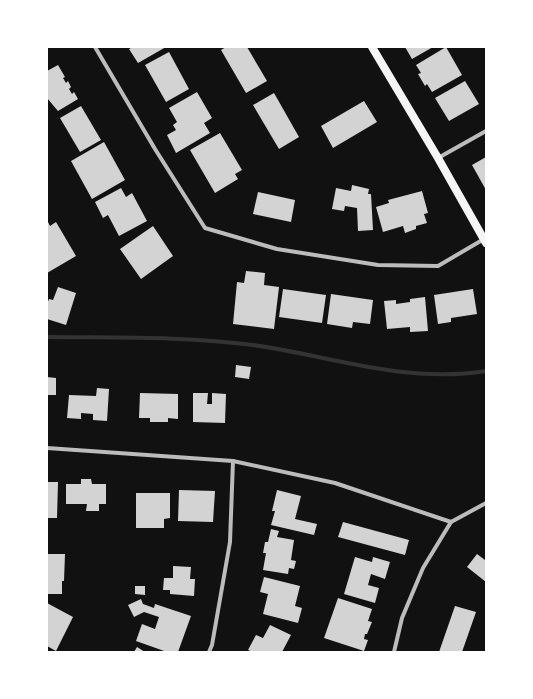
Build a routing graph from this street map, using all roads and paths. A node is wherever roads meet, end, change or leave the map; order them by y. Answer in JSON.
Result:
{"nodes":[{"id":1,"x":96,"y":47,"type":"edge"},
{"id":2,"x":372,"y":47,"type":"edge"},
{"id":3,"x":486,"y":132,"type":"edge"},
{"id":4,"x":438,"y":158,"type":"junction"},
{"id":5,"x":485,"y":241,"type":"edge"},
{"id":6,"x":47,"y":448,"type":"edge"},
{"id":7,"x":233,"y":461,"type":"junction"},
{"id":8,"x":486,"y":503,"type":"edge"},
{"id":9,"x":451,"y":522,"type":"junction"},
{"id":10,"x":209,"y":652,"type":"edge"},
{"id":11,"x":394,"y":652,"type":"edge"}],
"edges":[{"from":1,"to":5,"type":"street"},
{"from":2,"to":4,"type":"main road"},
{"from":3,"to":4,"type":"street"},
{"from":4,"to":5,"type":"main road"},
{"from":6,"to":7,"type":"street"},
{"from":7,"to":9,"type":"street"},
{"from":7,"to":10,"type":"street"},
{"from":8,"to":9,"type":"street"},
{"from":9,"to":11,"type":"street"}]}
